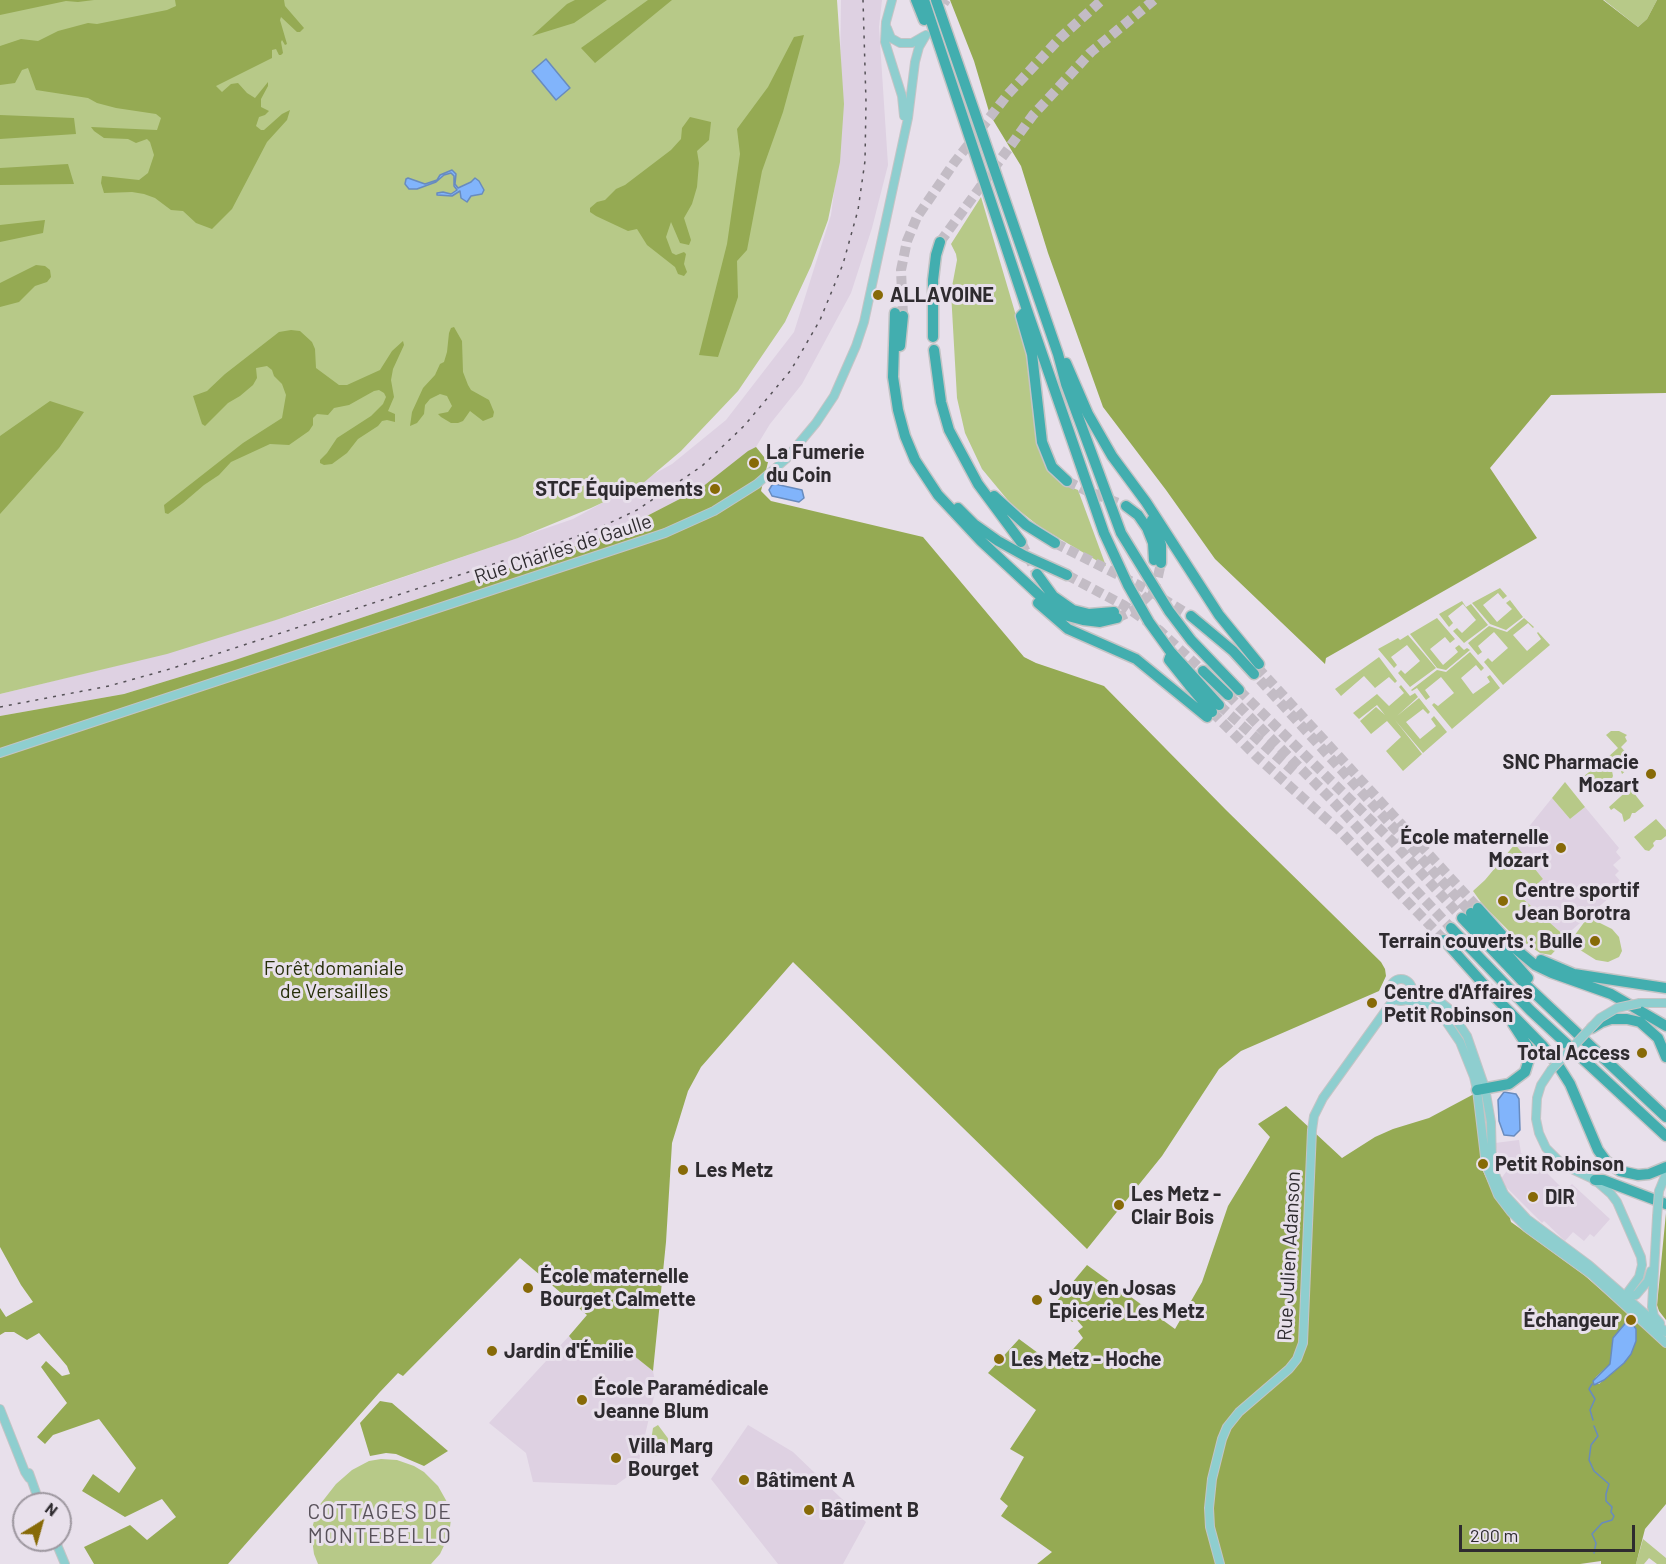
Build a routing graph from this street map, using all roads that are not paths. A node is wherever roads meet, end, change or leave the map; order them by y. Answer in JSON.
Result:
{"nodes":[{"id":1,"x":892,"y":0,"type":"edge"},
{"id":2,"x":916,"y":0,"type":"edge"},
{"id":3,"x":924,"y":0,"type":"edge"},
{"id":4,"x":936,"y":0,"type":"edge"},
{"id":5,"x":944,"y":0,"type":"edge"},
{"id":6,"x":886,"y":22,"type":"junction"},
{"id":7,"x":938,"y":43,"type":"junction"},
{"id":8,"x":905,"y":131,"type":"junction"},
{"id":9,"x":992,"y":165,"type":"junction"},
{"id":10,"x":940,"y":242,"type":"tunnel mouth"},
{"id":11,"x":1027,"y":310,"type":"junction"},
{"id":12,"x":933,"y":337,"type":"dead end"},
{"id":13,"x":934,"y":350,"type":"dead end"},
{"id":14,"x":1058,"y":354,"type":"junction"},
{"id":15,"x":960,"y":451,"type":"junction"},
{"id":16,"x":1112,"y":456,"type":"junction"},
{"id":17,"x":1067,"y":481,"type":"tunnel mouth"},
{"id":18,"x":1126,"y":506,"type":"tunnel mouth"},
{"id":19,"x":981,"y":542,"type":"junction"},
{"id":20,"x":1021,"y":542,"type":"tunnel mouth"},
{"id":21,"x":1055,"y":543,"type":"tunnel mouth"},
{"id":22,"x":1037,"y":574,"type":"tunnel mouth"},
{"id":23,"x":1067,"y":575,"type":"tunnel mouth"},
{"id":24,"x":1191,"y":614,"type":"tunnel mouth"},
{"id":25,"x":1203,"y":671,"type":"tunnel mouth"},
{"id":26,"x":1239,"y":690,"type":"tunnel mouth"},
{"id":27,"x":1228,"y":695,"type":"tunnel mouth"},
{"id":28,"x":0,"y":753,"type":"edge"},
{"id":29,"x":1451,"y":928,"type":"tunnel mouth"},
{"id":30,"x":1497,"y":928,"type":"junction"},
{"id":31,"x":1444,"y":940,"type":"tunnel mouth"},
{"id":32,"x":1666,"y":988,"type":"edge"},
{"id":33,"x":1412,"y":990,"type":"junction"},
{"id":34,"x":1495,"y":997,"type":"junction"},
{"id":35,"x":1394,"y":999,"type":"junction"},
{"id":36,"x":1406,"y":1000,"type":"junction"},
{"id":37,"x":1666,"y":1003,"type":"edge"},
{"id":38,"x":1666,"y":1026,"type":"edge"},
{"id":39,"x":1588,"y":1031,"type":"junction"},
{"id":40,"x":1666,"y":1057,"type":"edge"},
{"id":41,"x":1481,"y":1089,"type":"junction"},
{"id":42,"x":1666,"y":1117,"type":"edge"},
{"id":43,"x":1666,"y":1136,"type":"edge"},
{"id":44,"x":1666,"y":1167,"type":"edge"},
{"id":45,"x":1666,"y":1174,"type":"edge"},
{"id":46,"x":1595,"y":1180,"type":"junction"},
{"id":47,"x":1666,"y":1204,"type":"edge"},
{"id":48,"x":1654,"y":1264,"type":"junction"},
{"id":49,"x":1615,"y":1297,"type":"junction"},
{"id":50,"x":1626,"y":1297,"type":"junction"},
{"id":51,"x":1627,"y":1308,"type":"junction"},
{"id":52,"x":1666,"y":1331,"type":"edge"},
{"id":53,"x":1666,"y":1343,"type":"edge"},
{"id":54,"x":0,"y":1399,"type":"edge"},
{"id":55,"x":1,"y":1411,"type":"edge"},
{"id":56,"x":35,"y":1492,"type":"edge"},
{"id":57,"x":1220,"y":1564,"type":"edge"}],
"edges":[{"from":1,"to":6,"type":"main road"},
{"from":2,"to":7,"type":"highway"},
{"from":3,"to":7,"type":"highway"},
{"from":4,"to":9,"type":"highway"},
{"from":5,"to":9,"type":"highway"},
{"from":6,"to":8,"type":"main road","name":"Rue Charles de Gaulle"},
{"from":6,"to":8,"type":"main road","name":"Rue Charles de Gaulle"},
{"from":7,"to":11,"type":"highway"},
{"from":8,"to":28,"type":"main road","name":"Rue Charles de Gaulle"},
{"from":9,"to":14,"type":"highway"},
{"from":10,"to":12,"type":"highway"},
{"from":11,"to":17,"type":"highway"},
{"from":11,"to":19,"type":"highway"},
{"from":13,"to":15,"type":"highway"},
{"from":14,"to":16,"type":"highway"},
{"from":14,"to":26,"type":"highway"},
{"from":15,"to":20,"type":"highway"},
{"from":15,"to":21,"type":"highway"},
{"from":16,"to":18,"type":"highway"},
{"from":16,"to":24,"type":"highway"},
{"from":19,"to":22,"type":"highway"},
{"from":19,"to":23,"type":"highway"},
{"from":25,"to":27,"type":"highway"},
{"from":29,"to":43,"type":"highway"},
{"from":30,"to":32,"type":"highway"},
{"from":30,"to":38,"type":"highway"},
{"from":30,"to":42,"type":"highway"},
{"from":31,"to":34,"type":"highway"},
{"from":33,"to":35,"type":"main road"},
{"from":33,"to":36,"type":"main road"},
{"from":33,"to":41,"type":"main road"},
{"from":34,"to":41,"type":"highway"},
{"from":34,"to":44,"type":"highway"},
{"from":35,"to":36,"type":"main road"},
{"from":35,"to":57,"type":"main road","name":"Rue Julien Adanson"},
{"from":36,"to":41,"type":"main road"},
{"from":37,"to":39,"type":"main road","bridge":true},
{"from":39,"to":40,"type":"highway","bridge":true},
{"from":39,"to":46,"type":"main road","bridge":true},
{"from":41,"to":49,"type":"main road"},
{"from":41,"to":50,"type":"main road"},
{"from":45,"to":48,"type":"main road","bridge":true},
{"from":46,"to":47,"type":"highway"},
{"from":46,"to":50,"type":"main road"},
{"from":48,"to":50,"type":"main road"},
{"from":48,"to":52,"type":"main road"},
{"from":49,"to":50,"type":"main road"},
{"from":49,"to":51,"type":"main road"},
{"from":50,"to":51,"type":"main road"},
{"from":50,"to":52,"type":"main road"},
{"from":51,"to":53,"type":"main road"},
{"from":54,"to":55,"type":"main road"},
{"from":55,"to":56,"type":"main road"}]}
